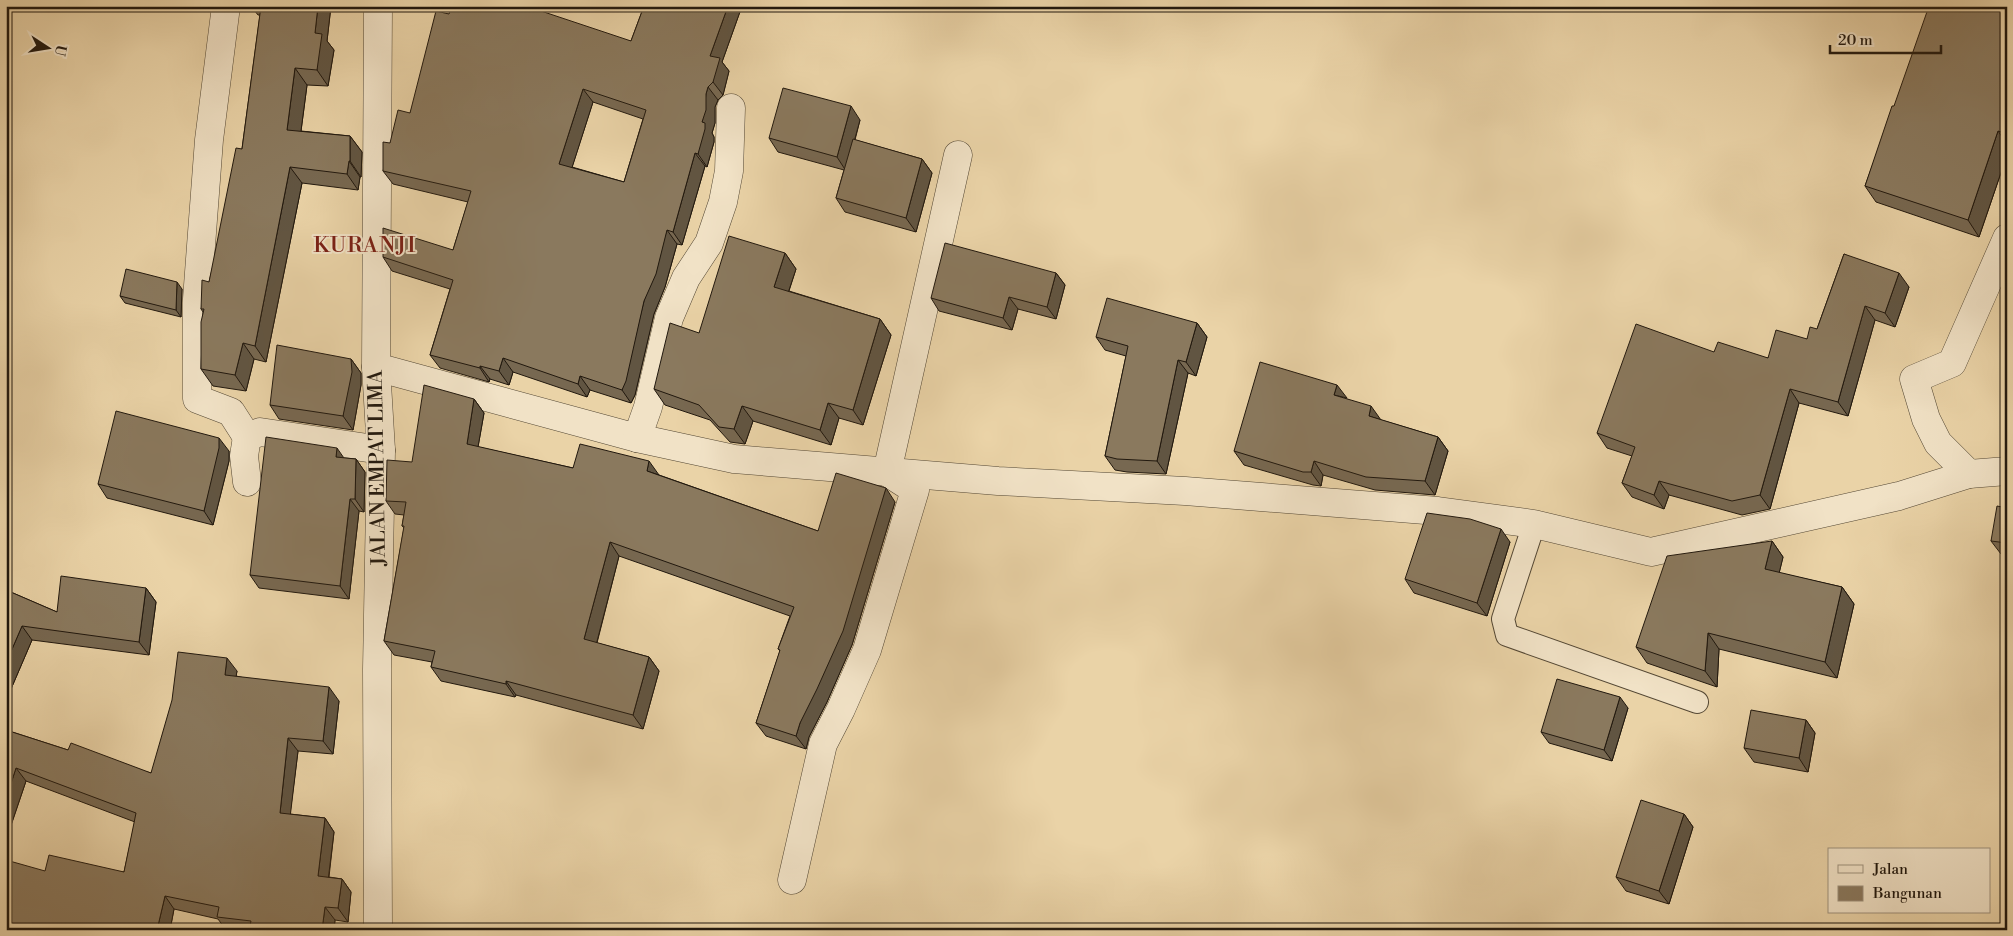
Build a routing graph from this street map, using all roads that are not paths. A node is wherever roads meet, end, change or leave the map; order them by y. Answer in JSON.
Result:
{"nodes":[{"id":1,"x":226,"y":6,"type":"edge"},
{"id":2,"x":378,"y":6,"type":"edge"},
{"id":3,"x":731,"y":108,"type":"dead end"},
{"id":4,"x":958,"y":155,"type":"dead end"},
{"id":5,"x":2007,"y":238,"type":"edge"},
{"id":6,"x":376,"y":367,"type":"junction"},
{"id":7,"x":247,"y":437,"type":"junction"},
{"id":8,"x":637,"y":438,"type":"junction"},
{"id":9,"x":381,"y":450,"type":"junction"},
{"id":10,"x":2007,"y":471,"type":"edge"},
{"id":11,"x":887,"y":472,"type":"junction"},
{"id":12,"x":1969,"y":474,"type":"junction"},
{"id":13,"x":247,"y":482,"type":"dead end"},
{"id":14,"x":1534,"y":524,"type":"junction"},
{"id":15,"x":1697,"y":702,"type":"dead end"},
{"id":16,"x":792,"y":880,"type":"dead end"},
{"id":17,"x":378,"y":930,"type":"edge"}],
"edges":[{"from":1,"to":7,"type":"street"},
{"from":2,"to":6,"type":"street","name":"JALAN EMPAT LIMA"},
{"from":3,"to":8,"type":"street"},
{"from":4,"to":11,"type":"street"},
{"from":5,"to":12,"type":"street"},
{"from":6,"to":8,"type":"street"},
{"from":6,"to":9,"type":"street","name":"JALAN EMPAT LIMA"},
{"from":7,"to":9,"type":"street"},
{"from":7,"to":13,"type":"street"},
{"from":8,"to":11,"type":"street"},
{"from":9,"to":17,"type":"street","name":"JALAN EMPAT LIMA"},
{"from":10,"to":12,"type":"street"},
{"from":11,"to":14,"type":"street"},
{"from":11,"to":16,"type":"street"},
{"from":12,"to":14,"type":"street"},
{"from":14,"to":15,"type":"lane"}]}
